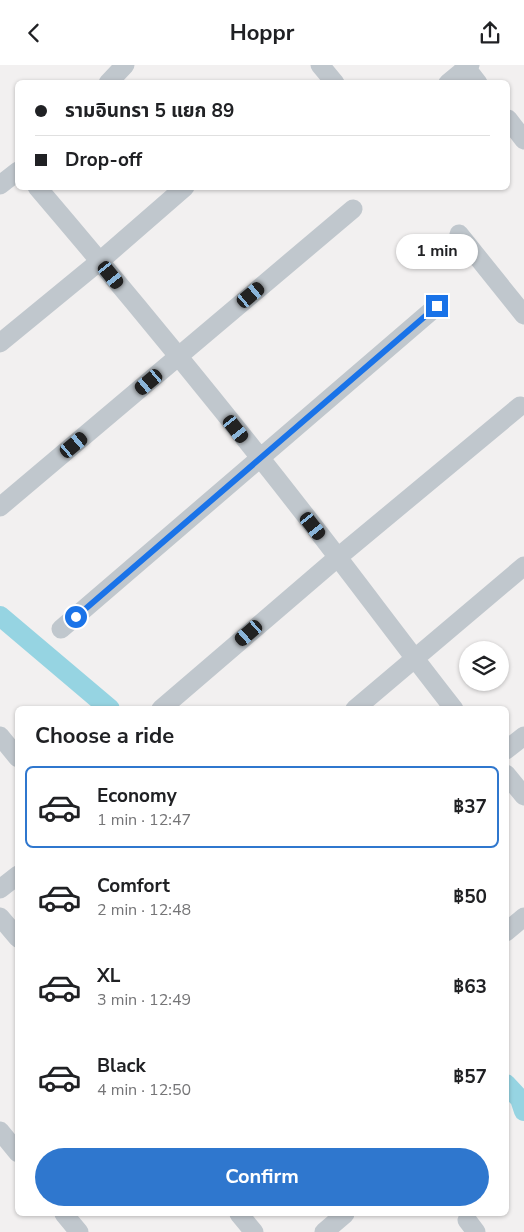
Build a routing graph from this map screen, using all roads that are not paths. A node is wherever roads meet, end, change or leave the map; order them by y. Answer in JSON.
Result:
{"nodes":[{"id":1,"x":125,"y":65,"type":"edge"},
{"id":2,"x":320,"y":65,"type":"edge"},
{"id":3,"x":470,"y":70,"type":"edge"},
{"id":4,"x":111,"y":80,"type":"edge"},
{"id":5,"x":332,"y":80,"type":"edge"},
{"id":6,"x":453,"y":80,"type":"edge"},
{"id":7,"x":510,"y":122,"type":"edge"},
{"id":8,"x":524,"y":139,"type":"edge"},
{"id":9,"x":15,"y":173,"type":"edge"},
{"id":10,"x":0,"y":185,"type":"edge"},
{"id":11,"x":40,"y":190,"type":"edge"},
{"id":12,"x":181,"y":190,"type":"edge"},
{"id":13,"x":353,"y":209,"type":"dead end"},
{"id":14,"x":459,"y":234,"type":"dead end"},
{"id":15,"x":100,"y":261,"type":"junction"},
{"id":16,"x":437,"y":306,"type":"dead end"},
{"id":17,"x":524,"y":315,"type":"edge"},
{"id":18,"x":0,"y":343,"type":"edge"},
{"id":19,"x":179,"y":357,"type":"junction"},
{"id":20,"x":520,"y":406,"type":"dead end"},
{"id":21,"x":260,"y":458,"type":"junction"},
{"id":22,"x":0,"y":507,"type":"edge"},
{"id":23,"x":337,"y":558,"type":"junction"},
{"id":24,"x":524,"y":566,"type":"edge"},
{"id":25,"x":61,"y":629,"type":"dead end"},
{"id":26,"x":415,"y":659,"type":"junction"},
{"id":27,"x":164,"y":706,"type":"edge"},
{"id":28,"x":358,"y":706,"type":"edge"},
{"id":29,"x":452,"y":706,"type":"edge"},
{"id":30,"x":524,"y":735,"type":"edge"},
{"id":31,"x":0,"y":736,"type":"edge"},
{"id":32,"x":509,"y":748,"type":"edge"},
{"id":33,"x":15,"y":754,"type":"edge"},
{"id":34,"x":509,"y":778,"type":"edge"},
{"id":35,"x":524,"y":796,"type":"edge"},
{"id":36,"x":15,"y":877,"type":"edge"},
{"id":37,"x":0,"y":889,"type":"edge"},
{"id":38,"x":0,"y":917,"type":"edge"},
{"id":39,"x":524,"y":917,"type":"edge"},
{"id":40,"x":509,"y":930,"type":"edge"},
{"id":41,"x":15,"y":934,"type":"edge"},
{"id":42,"x":0,"y":1131,"type":"edge"},
{"id":43,"x":15,"y":1149,"type":"edge"},
{"id":44,"x":241,"y":1216,"type":"edge"},
{"id":45,"x":343,"y":1216,"type":"edge"},
{"id":46,"x":254,"y":1232,"type":"edge"},
{"id":47,"x":324,"y":1232,"type":"edge"}],
"edges":[{"from":1,"to":4,"type":"street"},
{"from":2,"to":5,"type":"street"},
{"from":3,"to":6,"type":"street"},
{"from":7,"to":8,"type":"street"},
{"from":9,"to":10,"type":"street"},
{"from":11,"to":15,"type":"street"},
{"from":12,"to":15,"type":"street"},
{"from":13,"to":19,"type":"street"},
{"from":14,"to":17,"type":"street"},
{"from":15,"to":18,"type":"street"},
{"from":15,"to":19,"type":"street"},
{"from":16,"to":21,"type":"street"},
{"from":19,"to":21,"type":"street"},
{"from":19,"to":22,"type":"street"},
{"from":20,"to":23,"type":"street"},
{"from":21,"to":23,"type":"street"},
{"from":21,"to":25,"type":"street"},
{"from":23,"to":26,"type":"street"},
{"from":23,"to":27,"type":"street"},
{"from":24,"to":26,"type":"street"},
{"from":26,"to":28,"type":"street"},
{"from":26,"to":29,"type":"street"},
{"from":30,"to":32,"type":"street"},
{"from":31,"to":33,"type":"street"},
{"from":34,"to":35,"type":"street"},
{"from":36,"to":37,"type":"street"},
{"from":38,"to":41,"type":"street"},
{"from":39,"to":40,"type":"street"},
{"from":42,"to":43,"type":"street"},
{"from":44,"to":46,"type":"street"},
{"from":45,"to":47,"type":"street"}]}
